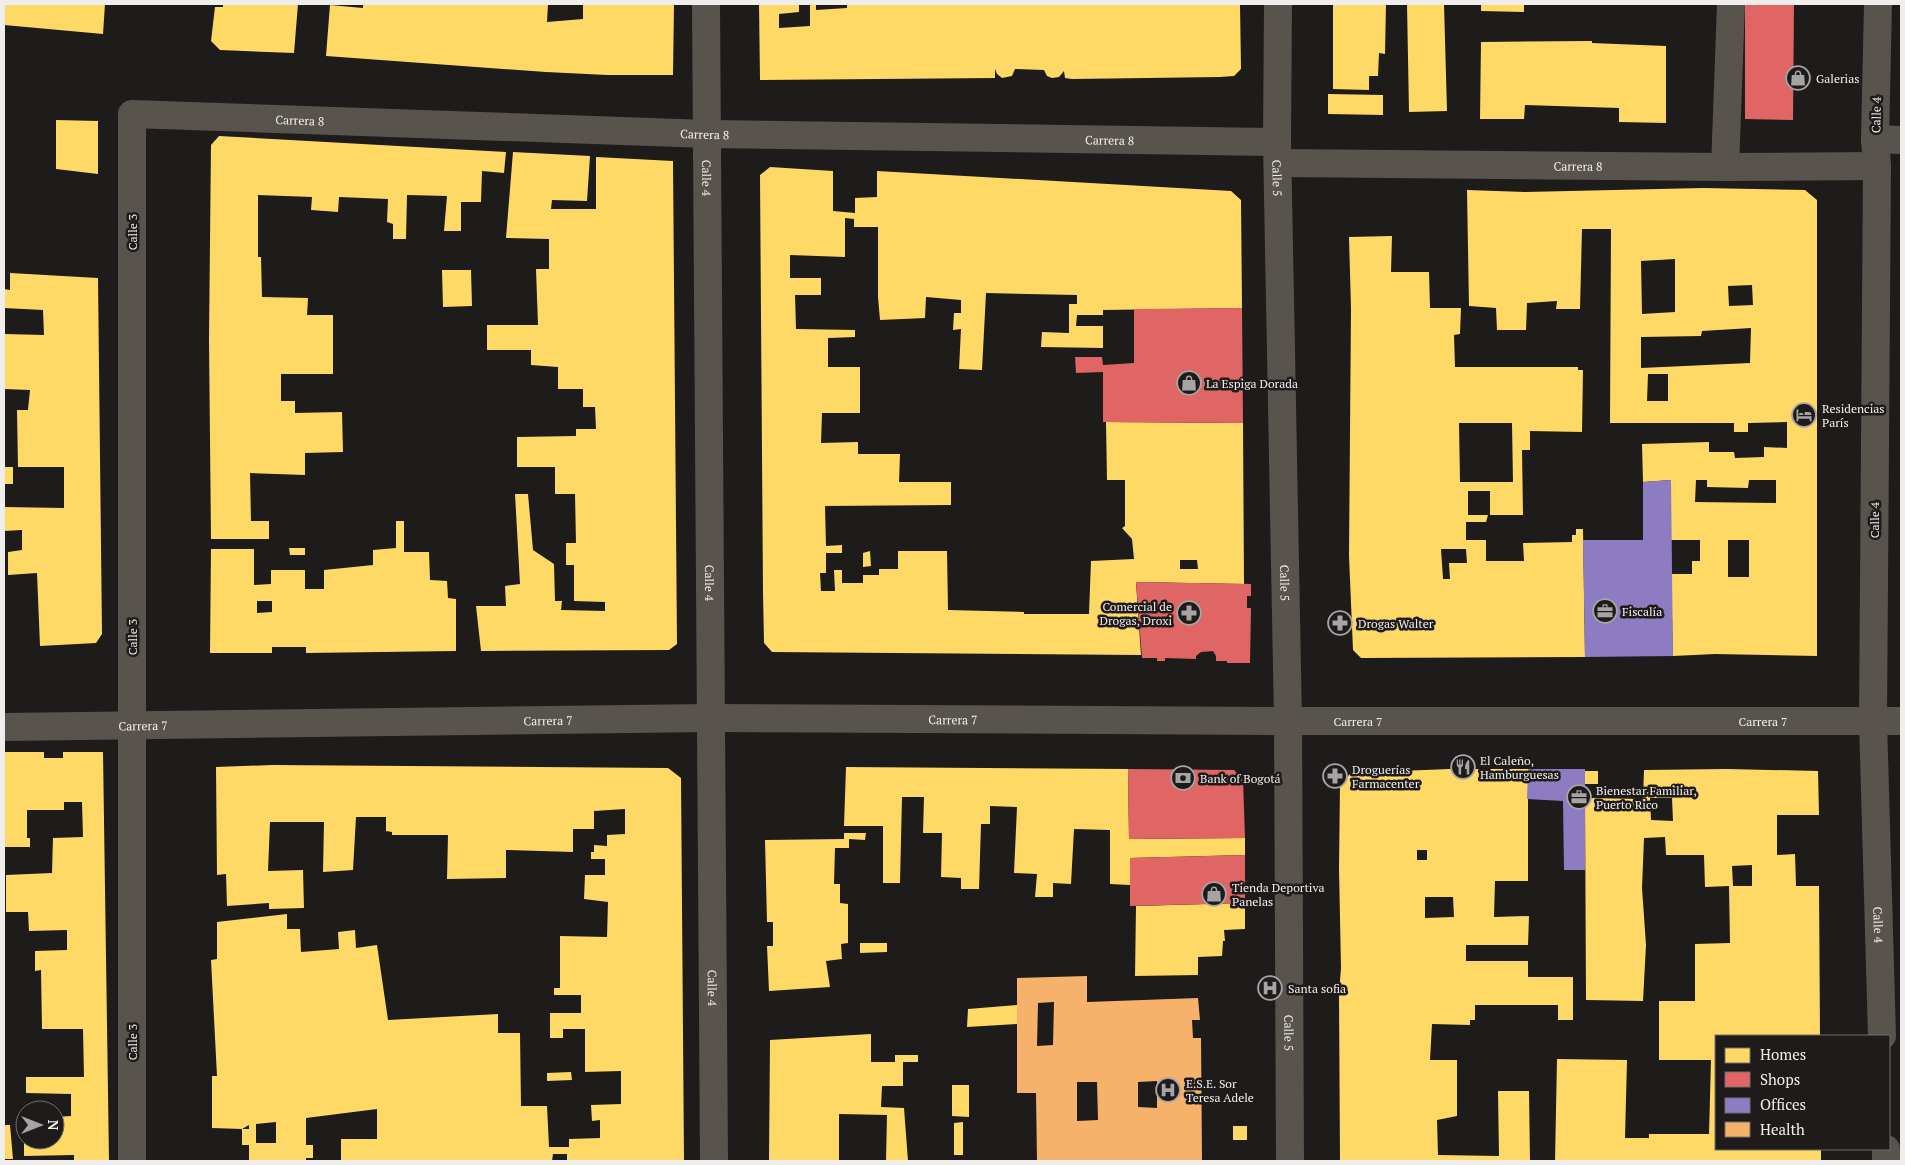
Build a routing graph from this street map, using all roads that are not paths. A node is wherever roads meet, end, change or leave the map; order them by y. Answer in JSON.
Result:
{"nodes":[{"id":1,"x":706,"y":4,"type":"edge"},
{"id":2,"x":1278,"y":4,"type":"edge"},
{"id":3,"x":1731,"y":4,"type":"edge"},
{"id":4,"x":1878,"y":4,"type":"edge"},
{"id":5,"x":132,"y":114,"type":"joint"},
{"id":6,"x":708,"y":134,"type":"junction"},
{"id":7,"x":1888,"y":139,"type":"edge"},
{"id":8,"x":1278,"y":153,"type":"junction"},
{"id":9,"x":1877,"y":166,"type":"junction"},
{"id":10,"x":1725,"y":167,"type":"junction"},
{"id":11,"x":710,"y":718,"type":"junction"},
{"id":12,"x":1288,"y":721,"type":"junction"},
{"id":13,"x":1873,"y":721,"type":"junction"},
{"id":14,"x":1901,"y":721,"type":"edge"},
{"id":15,"x":132,"y":725,"type":"junction"},
{"id":16,"x":4,"y":727,"type":"edge"},
{"id":17,"x":1882,"y":1035,"type":"edge"},
{"id":18,"x":132,"y":1161,"type":"edge"},
{"id":19,"x":714,"y":1161,"type":"edge"},
{"id":20,"x":1290,"y":1161,"type":"edge"}],
"edges":[{"from":1,"to":6,"type":"street","name":"Calle 4"},
{"from":2,"to":8,"type":"street","name":"Calle 5"},
{"from":3,"to":10,"type":"street"},
{"from":4,"to":7,"type":"street","name":"Calle 4"},
{"from":5,"to":6,"type":"street","name":"Carrera 8"},
{"from":5,"to":15,"type":"street","name":"Calle 3"},
{"from":6,"to":8,"type":"street","name":"Carrera 8"},
{"from":6,"to":11,"type":"street","name":"Calle 4"},
{"from":7,"to":9,"type":"street","name":"Calle 4"},
{"from":8,"to":10,"type":"street","name":"Carrera 8"},
{"from":8,"to":12,"type":"street","name":"Calle 5"},
{"from":9,"to":10,"type":"street","name":"Carrera 8"},
{"from":9,"to":13,"type":"street","name":"Calle 4"},
{"from":11,"to":12,"type":"street","name":"Carrera 7"},
{"from":11,"to":15,"type":"street","name":"Carrera 7"},
{"from":11,"to":19,"type":"street","name":"Calle 4"},
{"from":12,"to":13,"type":"street","name":"Carrera 7"},
{"from":12,"to":20,"type":"street","name":"Calle 5"},
{"from":13,"to":14,"type":"street","name":"Carrera 7"},
{"from":13,"to":17,"type":"street","name":"Calle 4"},
{"from":15,"to":16,"type":"street","name":"Carrera 7"},
{"from":15,"to":18,"type":"street","name":"Calle 3"}]}
